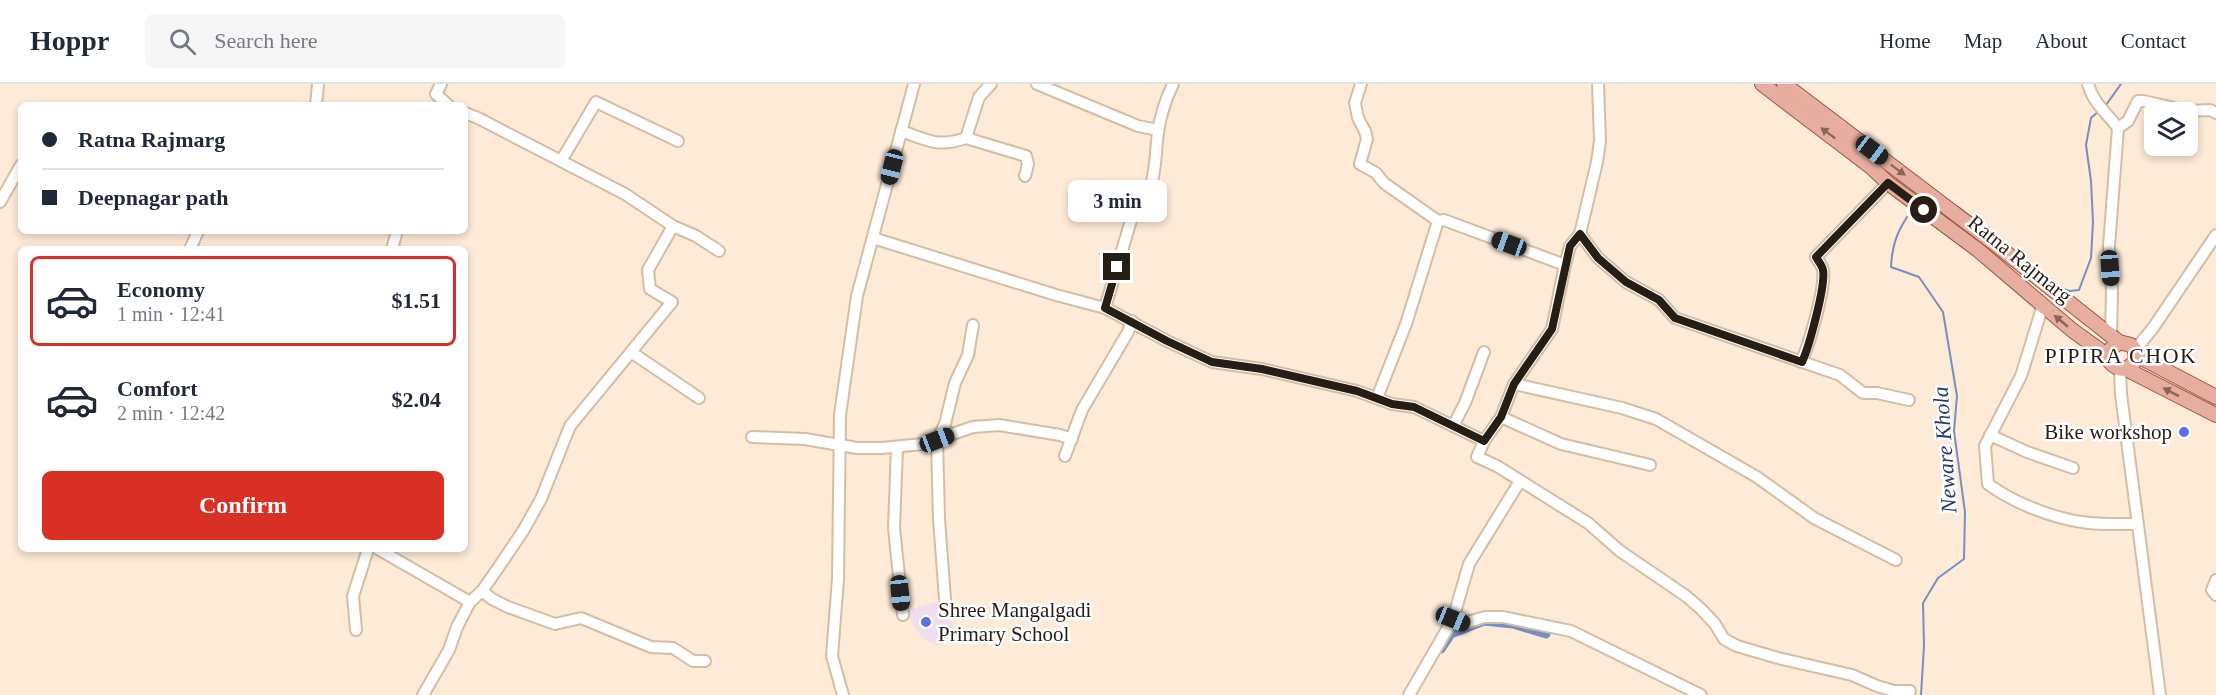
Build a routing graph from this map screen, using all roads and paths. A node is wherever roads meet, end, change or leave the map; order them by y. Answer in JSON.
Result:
{"nodes":[{"id":1,"x":318,"y":84,"type":"edge"},
{"id":2,"x":441,"y":84,"type":"edge"},
{"id":3,"x":914,"y":84,"type":"edge"},
{"id":4,"x":991,"y":84,"type":"edge"},
{"id":5,"x":1037,"y":84,"type":"edge"},
{"id":6,"x":1173,"y":84,"type":"edge"},
{"id":7,"x":1360,"y":84,"type":"edge"},
{"id":8,"x":1598,"y":84,"type":"edge"},
{"id":9,"x":1762,"y":84,"type":"edge"},
{"id":10,"x":1784,"y":84,"type":"edge"},
{"id":11,"x":2088,"y":84,"type":"edge"},
{"id":12,"x":316,"y":102,"type":"edge"},
{"id":13,"x":445,"y":102,"type":"edge"},
{"id":14,"x":2216,"y":113,"type":"edge"},
{"id":15,"x":468,"y":114,"type":"edge"},
{"id":16,"x":2118,"y":128,"type":"junction"},
{"id":17,"x":1158,"y":130,"type":"junction"},
{"id":18,"x":901,"y":131,"type":"junction"},
{"id":19,"x":966,"y":138,"type":"junction"},
{"id":20,"x":678,"y":141,"type":"dead end"},
{"id":21,"x":561,"y":161,"type":"junction"},
{"id":22,"x":18,"y":170,"type":"edge"},
{"id":23,"x":1025,"y":176,"type":"dead end"},
{"id":24,"x":1888,"y":183,"type":"junction"},
{"id":25,"x":0,"y":202,"type":"edge"},
{"id":26,"x":1438,"y":221,"type":"junction"},
{"id":27,"x":672,"y":226,"type":"junction"},
{"id":28,"x":1580,"y":234,"type":"junction"},
{"id":29,"x":2216,"y":235,"type":"edge"},
{"id":30,"x":873,"y":238,"type":"junction"},
{"id":31,"x":719,"y":251,"type":"dead end"},
{"id":32,"x":1565,"y":265,"type":"junction"},
{"id":33,"x":2043,"y":305,"type":"junction"},
{"id":34,"x":1105,"y":308,"type":"junction"},
{"id":35,"x":1132,"y":321,"type":"junction"},
{"id":36,"x":974,"y":325,"type":"dead end"},
{"id":37,"x":2115,"y":339,"type":"junction"},
{"id":38,"x":631,"y":352,"type":"junction"},
{"id":39,"x":1484,"y":352,"type":"dead end"},
{"id":40,"x":2135,"y":353,"type":"junction"},
{"id":41,"x":2108,"y":356,"type":"junction"},
{"id":42,"x":1802,"y":362,"type":"junction"},
{"id":43,"x":2123,"y":369,"type":"junction"},
{"id":44,"x":1514,"y":384,"type":"junction"},
{"id":45,"x":699,"y":398,"type":"dead end"},
{"id":46,"x":1377,"y":398,"type":"junction"},
{"id":47,"x":2216,"y":398,"type":"edge"},
{"id":48,"x":1909,"y":400,"type":"dead end"},
{"id":49,"x":2216,"y":416,"type":"edge"},
{"id":50,"x":1501,"y":417,"type":"junction"},
{"id":51,"x":1453,"y":426,"type":"junction"},
{"id":52,"x":1990,"y":435,"type":"junction"},
{"id":53,"x":752,"y":437,"type":"dead end"},
{"id":54,"x":1072,"y":439,"type":"junction"},
{"id":55,"x":937,"y":440,"type":"junction"},
{"id":56,"x":1484,"y":441,"type":"junction"},
{"id":57,"x":839,"y":446,"type":"junction"},
{"id":58,"x":897,"y":448,"type":"junction"},
{"id":59,"x":1065,"y":456,"type":"dead end"},
{"id":60,"x":1650,"y":465,"type":"dead end"},
{"id":61,"x":2073,"y":468,"type":"dead end"},
{"id":62,"x":1520,"y":481,"type":"junction"},
{"id":63,"x":2138,"y":524,"type":"junction"},
{"id":64,"x":367,"y":552,"type":"edge"},
{"id":65,"x":383,"y":552,"type":"edge"},
{"id":66,"x":1896,"y":560,"type":"dead end"},
{"id":67,"x":2216,"y":580,"type":"edge"},
{"id":68,"x":482,"y":591,"type":"junction"},
{"id":69,"x":2216,"y":595,"type":"edge"},
{"id":70,"x":945,"y":599,"type":"dead end"},
{"id":71,"x":471,"y":602,"type":"junction"},
{"id":72,"x":903,"y":615,"type":"dead end"},
{"id":73,"x":1453,"y":619,"type":"junction"},
{"id":74,"x":356,"y":630,"type":"dead end"},
{"id":75,"x":705,"y":661,"type":"dead end"},
{"id":76,"x":1910,"y":692,"type":"dead end"},
{"id":77,"x":423,"y":695,"type":"edge"},
{"id":78,"x":843,"y":695,"type":"edge"},
{"id":79,"x":1409,"y":695,"type":"edge"},
{"id":80,"x":1701,"y":695,"type":"edge"},
{"id":81,"x":2160,"y":695,"type":"edge"}],
"edges":[{"from":1,"to":12,"type":"street"},
{"from":2,"to":13,"type":"street"},
{"from":3,"to":18,"type":"street"},
{"from":4,"to":19,"type":"street"},
{"from":5,"to":17,"type":"street"},
{"from":6,"to":17,"type":"street"},
{"from":7,"to":26,"type":"street"},
{"from":8,"to":28,"type":"street"},
{"from":24,"to":9,"type":"main road","name":"Ratna Rajmarg","one_way":true},
{"from":10,"to":37,"type":"main road","name":"Ratna Rajmarg","one_way":true},
{"from":11,"to":16,"type":"street"},
{"from":14,"to":16,"type":"street"},
{"from":15,"to":21,"type":"street"},
{"from":16,"to":37,"type":"street"},
{"from":17,"to":34,"type":"street"},
{"from":18,"to":19,"type":"street"},
{"from":18,"to":30,"type":"street"},
{"from":19,"to":23,"type":"street"},
{"from":20,"to":21,"type":"street"},
{"from":21,"to":27,"type":"street"},
{"from":22,"to":25,"type":"street"},
{"from":24,"to":33,"type":"main road","name":"Ratna Rajmarg"},
{"from":24,"to":42,"type":"street"},
{"from":26,"to":32,"type":"street"},
{"from":26,"to":46,"type":"street"},
{"from":27,"to":31,"type":"street"},
{"from":27,"to":38,"type":"street"},
{"from":28,"to":32,"type":"street"},
{"from":28,"to":42,"type":"street"},
{"from":29,"to":40,"type":"street"},
{"from":30,"to":34,"type":"street"},
{"from":30,"to":57,"type":"street"},
{"from":32,"to":44,"type":"street"},
{"from":41,"to":33,"type":"main road","name":"Ratna Rajmarg","one_way":true},
{"from":33,"to":52,"type":"street"},
{"from":34,"to":35,"type":"street"},
{"from":35,"to":46,"type":"street"},
{"from":35,"to":54,"type":"street"},
{"from":36,"to":55,"type":"street"},
{"from":37,"to":40,"type":"main road","name":"Ratna Rajmarg"},
{"from":37,"to":41,"type":"main road"},
{"from":38,"to":45,"type":"street"},
{"from":38,"to":68,"type":"street"},
{"from":39,"to":51,"type":"street"},
{"from":40,"to":43,"type":"main road"},
{"from":40,"to":47,"type":"main road","name":"Ratna Rajmarg"},
{"from":41,"to":43,"type":"main road","name":"Ratna Rajmarg"},
{"from":42,"to":48,"type":"street"},
{"from":49,"to":43,"type":"main road","name":"Ratna Rajmarg","one_way":true},
{"from":43,"to":63,"type":"street"},
{"from":44,"to":50,"type":"street"},
{"from":44,"to":66,"type":"street"},
{"from":46,"to":51,"type":"street"},
{"from":50,"to":56,"type":"street"},
{"from":50,"to":60,"type":"street"},
{"from":51,"to":56,"type":"street"},
{"from":52,"to":61,"type":"street"},
{"from":52,"to":63,"type":"street"},
{"from":53,"to":57,"type":"street"},
{"from":54,"to":55,"type":"street"},
{"from":54,"to":59,"type":"street"},
{"from":55,"to":58,"type":"street"},
{"from":55,"to":70,"type":"street"},
{"from":56,"to":62,"type":"street"},
{"from":57,"to":58,"type":"street"},
{"from":57,"to":78,"type":"street"},
{"from":58,"to":72,"type":"street"},
{"from":62,"to":73,"type":"street"},
{"from":62,"to":76,"type":"street"},
{"from":63,"to":81,"type":"street"},
{"from":64,"to":74,"type":"street"},
{"from":65,"to":71,"type":"street"},
{"from":67,"to":69,"type":"street"},
{"from":68,"to":71,"type":"street"},
{"from":68,"to":75,"type":"street"},
{"from":71,"to":77,"type":"street"},
{"from":73,"to":79,"type":"street"},
{"from":73,"to":80,"type":"street"}]}
